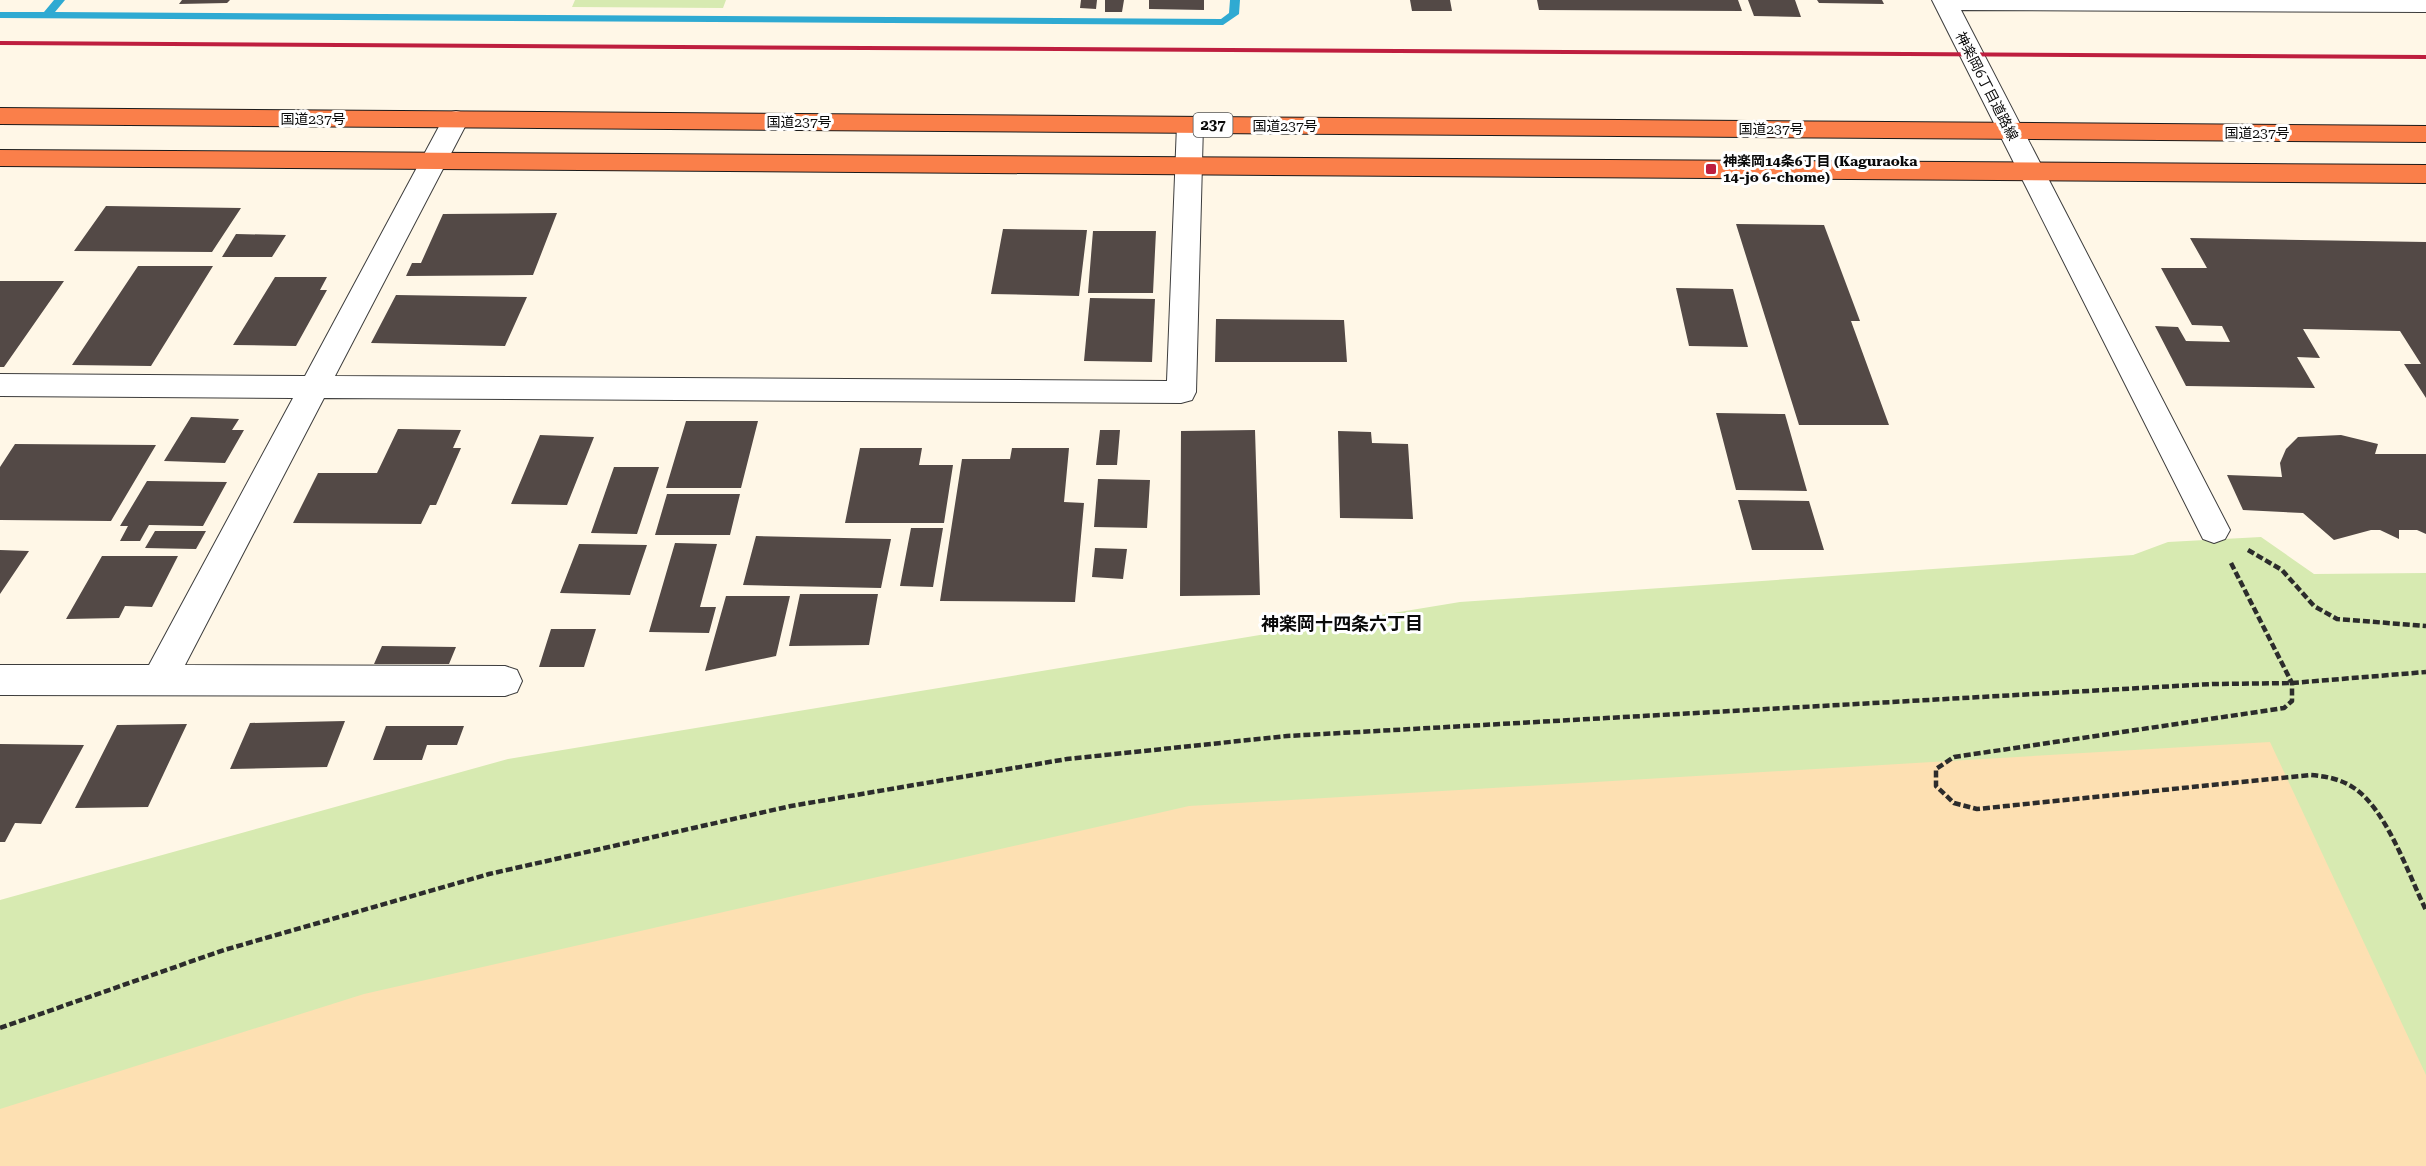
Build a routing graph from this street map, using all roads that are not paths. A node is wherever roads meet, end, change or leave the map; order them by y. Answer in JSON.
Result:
{"nodes":[{"id":1,"x":1945,"y":1,"type":"edge"},
{"id":2,"x":2426,"y":5,"type":"edge"},
{"id":3,"x":0,"y":116,"type":"edge"},
{"id":4,"x":456,"y":119,"type":"junction"},
{"id":5,"x":1190,"y":125,"type":"junction"},
{"id":6,"x":2010,"y":131,"type":"junction"},
{"id":7,"x":2426,"y":134,"type":"edge"},
{"id":8,"x":0,"y":158,"type":"edge"},
{"id":9,"x":434,"y":161,"type":"junction"},
{"id":10,"x":1189,"y":166,"type":"junction"},
{"id":11,"x":2030,"y":172,"type":"junction"},
{"id":12,"x":2426,"y":174,"type":"edge"},
{"id":13,"x":0,"y":384,"type":"edge"},
{"id":14,"x":315,"y":386,"type":"junction"},
{"id":15,"x":2214,"y":530,"type":"road end"},
{"id":16,"x":160,"y":679,"type":"junction"},
{"id":17,"x":0,"y":680,"type":"edge"},
{"id":18,"x":505,"y":681,"type":"dead end"}],
"edges":[{"from":1,"to":2,"type":"street"},
{"from":1,"to":6,"type":"street","name":"神楽岡6丁目道路線"},
{"from":3,"to":4,"type":"highway","name":"国道237号","number":"237"},
{"from":4,"to":5,"type":"highway","name":"国道237号","number":"237"},
{"from":4,"to":9,"type":"street"},
{"from":5,"to":6,"type":"highway","name":"国道237号","number":"237"},
{"from":5,"to":10,"type":"street"},
{"from":6,"to":7,"type":"highway","name":"国道237号","number":"237"},
{"from":6,"to":11,"type":"street","name":"神楽岡6丁目道路線"},
{"from":8,"to":9,"type":"highway"},
{"from":9,"to":10,"type":"highway"},
{"from":9,"to":14,"type":"street"},
{"from":10,"to":11,"type":"highway"},
{"from":10,"to":14,"type":"street"},
{"from":11,"to":12,"type":"highway"},
{"from":11,"to":15,"type":"street","name":"神楽岡6丁目道路線"},
{"from":13,"to":14,"type":"street"},
{"from":14,"to":16,"type":"street"},
{"from":16,"to":17,"type":"street"},
{"from":16,"to":18,"type":"street"}]}
